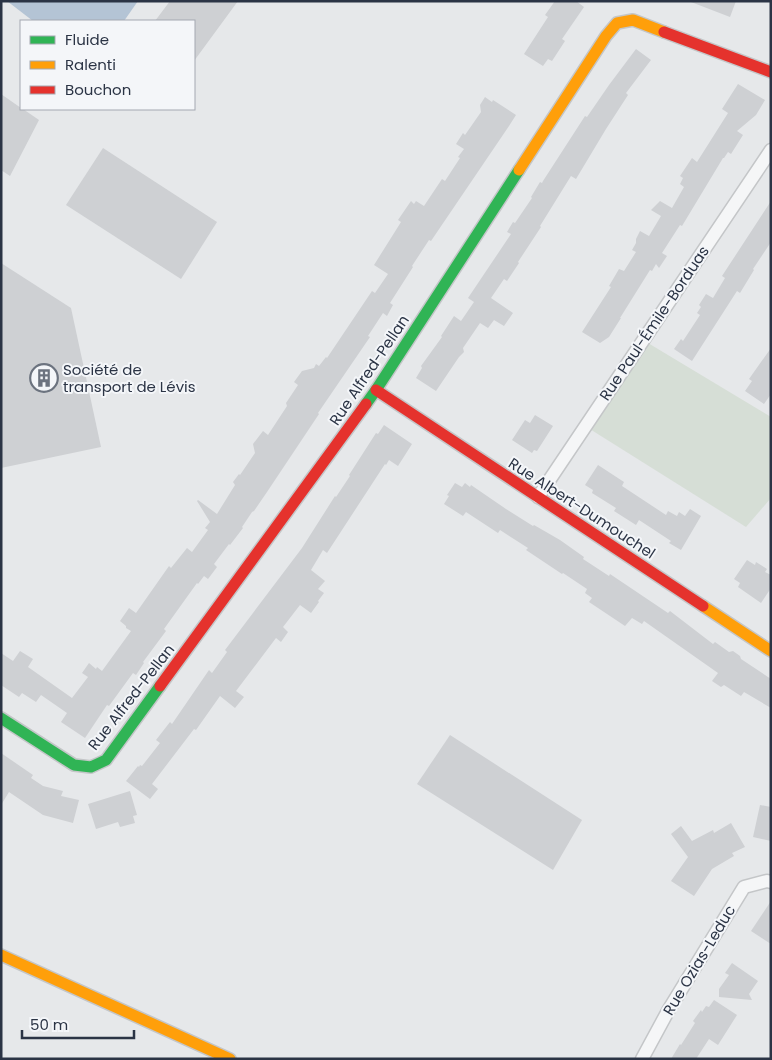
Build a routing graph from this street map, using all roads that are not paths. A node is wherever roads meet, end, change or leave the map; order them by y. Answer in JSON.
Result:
{"nodes":[{"id":1,"x":771,"y":72,"type":"edge"},
{"id":2,"x":771,"y":150,"type":"edge"},
{"id":3,"x":376,"y":390,"type":"junction"},
{"id":4,"x":538,"y":497,"type":"junction"},
{"id":5,"x":771,"y":651,"type":"edge"},
{"id":6,"x":1,"y":718,"type":"edge"},
{"id":7,"x":771,"y":882,"type":"edge"},
{"id":8,"x":1,"y":955,"type":"edge"},
{"id":9,"x":230,"y":1059,"type":"edge"},
{"id":10,"x":642,"y":1059,"type":"edge"}],
"edges":[{"from":1,"to":3,"type":"street","name":"Rue Alfred-Pellan"},
{"from":2,"to":4,"type":"street","name":"Rue Paul-Émile-Borduas"},
{"from":3,"to":4,"type":"street","name":"Rue Albert-Dumouchel"},
{"from":3,"to":6,"type":"street","name":"Rue Alfred-Pellan"},
{"from":4,"to":5,"type":"street","name":"Rue Albert-Dumouchel"},
{"from":7,"to":10,"type":"street","name":"Rue Ozias-Leduc"},
{"from":8,"to":9,"type":"street"}]}
